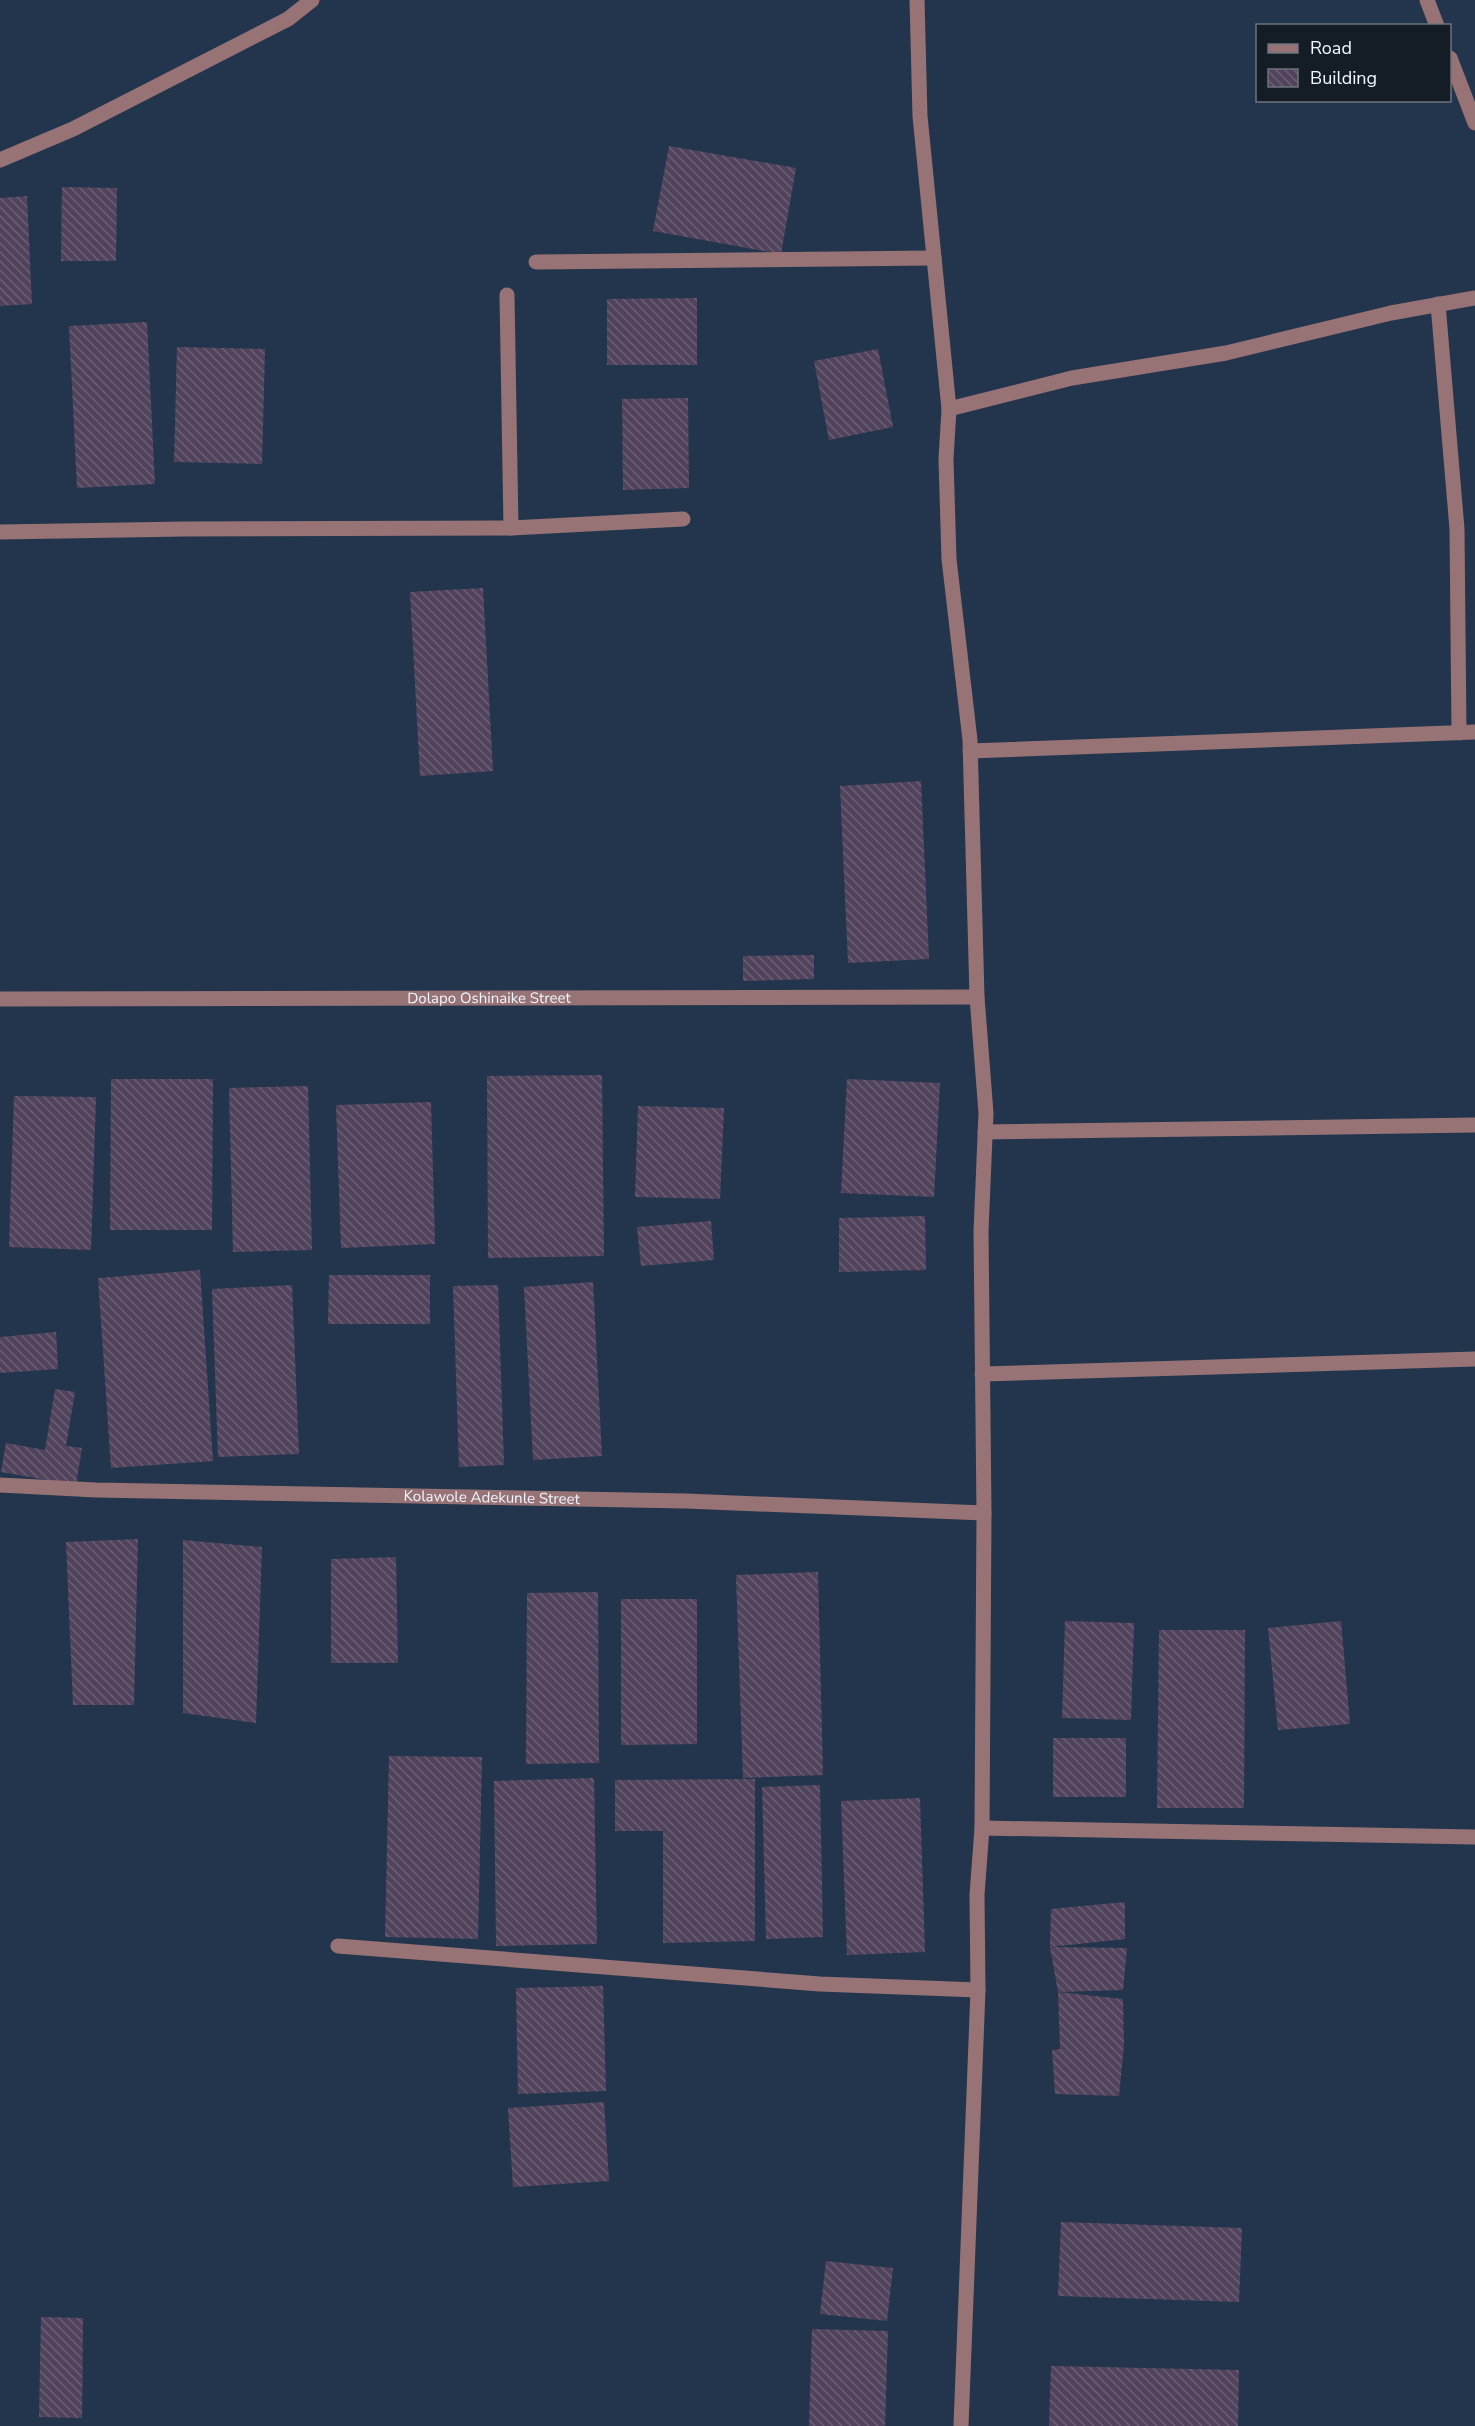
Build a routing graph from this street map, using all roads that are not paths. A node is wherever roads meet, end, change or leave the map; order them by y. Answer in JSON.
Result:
{"nodes":[{"id":1,"x":312,"y":0,"type":"edge"},
{"id":2,"x":917,"y":0,"type":"edge"},
{"id":3,"x":1427,"y":0,"type":"edge"},
{"id":4,"x":1436,"y":24,"type":"edge"},
{"id":5,"x":1451,"y":63,"type":"edge"},
{"id":6,"x":1475,"y":123,"type":"edge"},
{"id":7,"x":0,"y":160,"type":"edge"},
{"id":8,"x":934,"y":258,"type":"junction"},
{"id":9,"x":536,"y":262,"type":"dead end"},
{"id":10,"x":507,"y":295,"type":"dead end"},
{"id":11,"x":1475,"y":298,"type":"edge"},
{"id":12,"x":1438,"y":304,"type":"junction"},
{"id":13,"x":950,"y":409,"type":"junction"},
{"id":14,"x":683,"y":519,"type":"dead end"},
{"id":15,"x":511,"y":528,"type":"junction"},
{"id":16,"x":0,"y":532,"type":"edge"},
{"id":17,"x":1475,"y":732,"type":"edge"},
{"id":18,"x":1459,"y":733,"type":"junction"},
{"id":19,"x":970,"y":751,"type":"junction"},
{"id":20,"x":977,"y":997,"type":"junction"},
{"id":21,"x":0,"y":999,"type":"edge"},
{"id":22,"x":1475,"y":1125,"type":"edge"},
{"id":23,"x":985,"y":1132,"type":"junction"},
{"id":24,"x":1475,"y":1359,"type":"edge"},
{"id":25,"x":982,"y":1374,"type":"junction"},
{"id":26,"x":0,"y":1485,"type":"edge"},
{"id":27,"x":984,"y":1513,"type":"junction"},
{"id":28,"x":982,"y":1828,"type":"junction"},
{"id":29,"x":1475,"y":1837,"type":"edge"},
{"id":30,"x":338,"y":1946,"type":"dead end"},
{"id":31,"x":978,"y":1990,"type":"junction"},
{"id":32,"x":961,"y":2426,"type":"edge"}],
"edges":[{"from":1,"to":7,"type":"street"},
{"from":2,"to":8,"type":"street"},
{"from":3,"to":4,"type":"street"},
{"from":5,"to":6,"type":"street"},
{"from":8,"to":9,"type":"street"},
{"from":8,"to":13,"type":"street"},
{"from":10,"to":15,"type":"street"},
{"from":11,"to":12,"type":"street"},
{"from":12,"to":13,"type":"street"},
{"from":12,"to":18,"type":"street"},
{"from":13,"to":19,"type":"street"},
{"from":14,"to":15,"type":"street"},
{"from":15,"to":16,"type":"street"},
{"from":17,"to":18,"type":"street"},
{"from":18,"to":19,"type":"street"},
{"from":19,"to":20,"type":"street"},
{"from":20,"to":21,"type":"street","name":"Dolapo Oshinaike Street"},
{"from":20,"to":23,"type":"street"},
{"from":22,"to":23,"type":"street"},
{"from":23,"to":25,"type":"street"},
{"from":24,"to":25,"type":"street"},
{"from":25,"to":27,"type":"street"},
{"from":26,"to":27,"type":"street","name":"Kolawole Adekunle Street"},
{"from":27,"to":28,"type":"street"},
{"from":28,"to":29,"type":"street"},
{"from":28,"to":31,"type":"street"},
{"from":30,"to":31,"type":"street"},
{"from":31,"to":32,"type":"street"}]}
